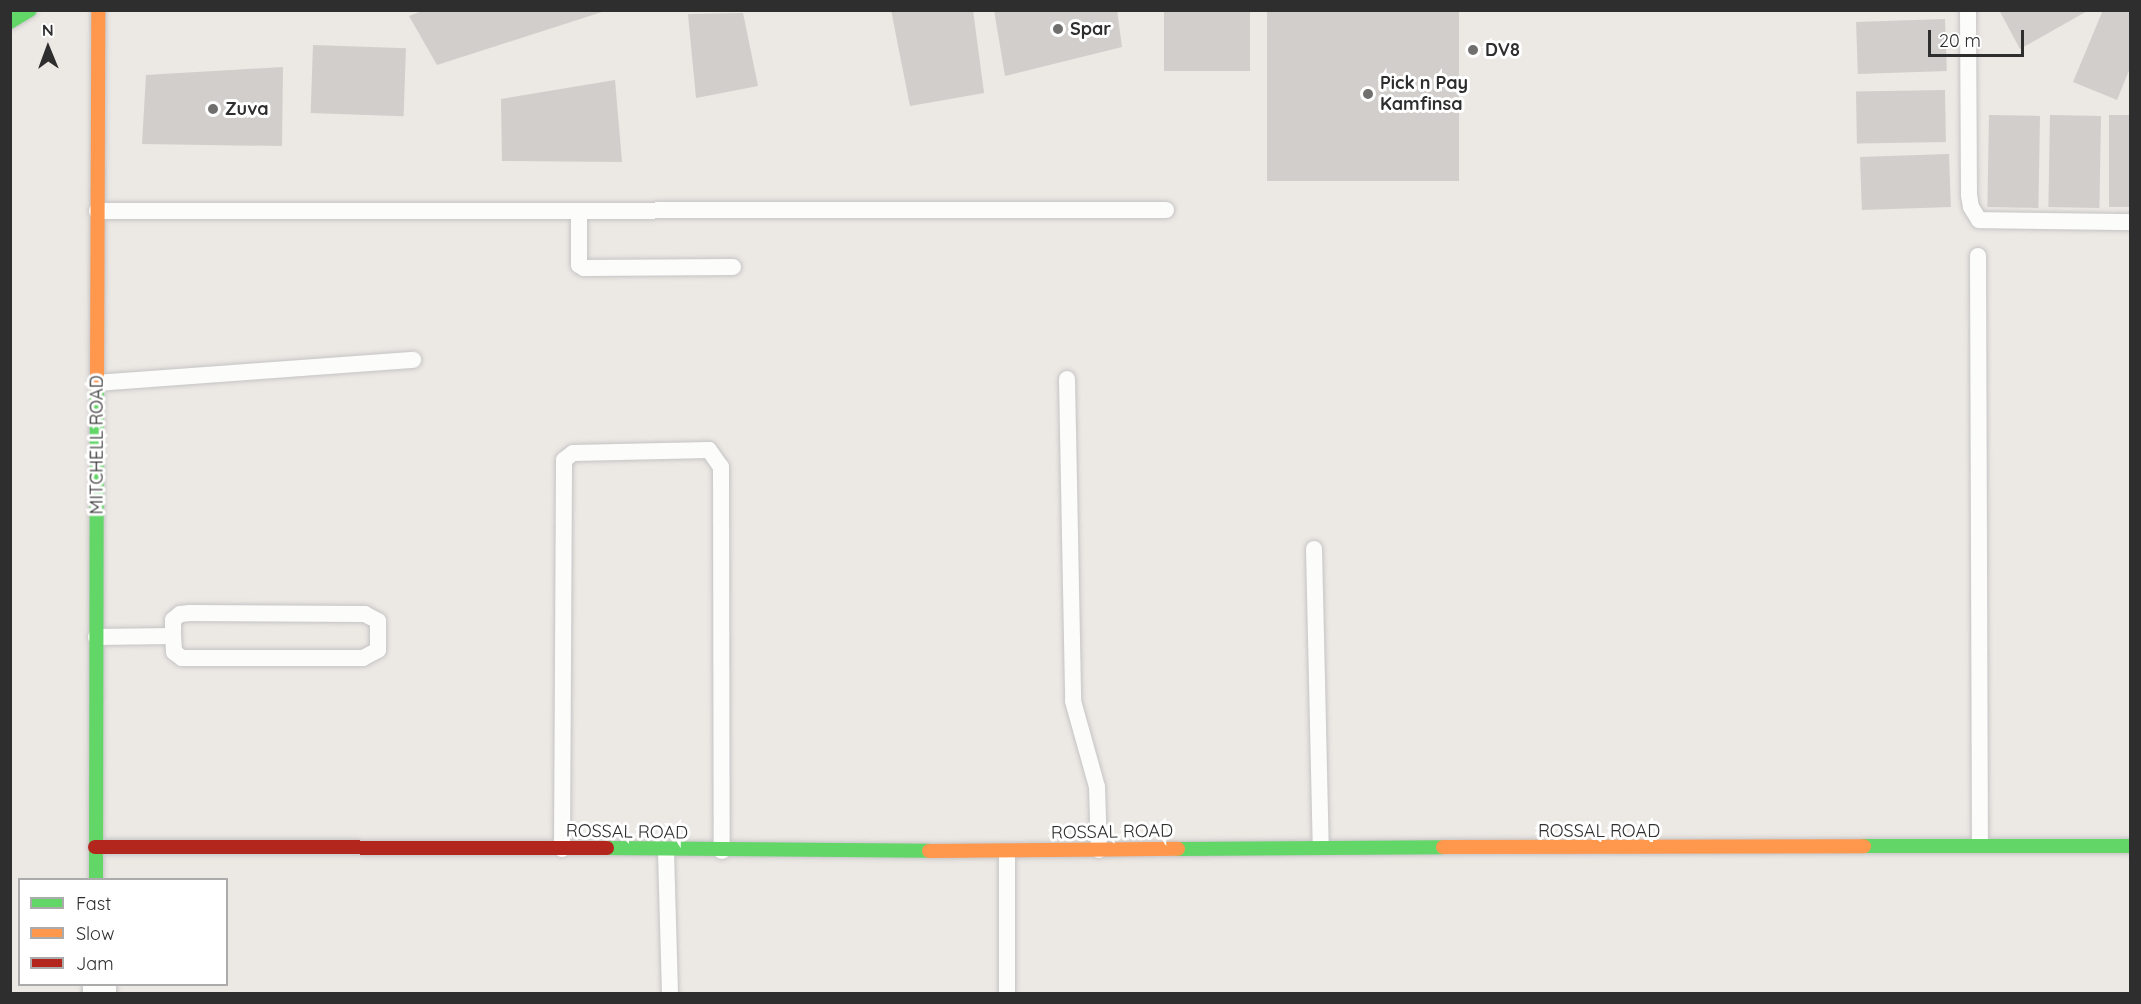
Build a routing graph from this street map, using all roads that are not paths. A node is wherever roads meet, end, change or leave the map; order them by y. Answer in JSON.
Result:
{"nodes":[{"id":1,"x":30,"y":10,"type":"edge"},
{"id":2,"x":98,"y":10,"type":"edge"},
{"id":3,"x":1968,"y":10,"type":"edge"},
{"id":4,"x":10,"y":22,"type":"edge"},
{"id":5,"x":1166,"y":210,"type":"dead end"},
{"id":6,"x":97,"y":211,"type":"junction"},
{"id":7,"x":579,"y":211,"type":"junction"},
{"id":8,"x":2130,"y":222,"type":"edge"},
{"id":9,"x":1978,"y":256,"type":"dead end"},
{"id":10,"x":733,"y":267,"type":"dead end"},
{"id":11,"x":412,"y":360,"type":"dead end"},
{"id":12,"x":1067,"y":378,"type":"dead end"},
{"id":13,"x":97,"y":383,"type":"junction"},
{"id":14,"x":1314,"y":549,"type":"dead end"},
{"id":15,"x":173,"y":636,"type":"junction"},
{"id":16,"x":96,"y":638,"type":"junction"},
{"id":17,"x":1980,"y":845,"type":"junction"},
{"id":18,"x":2130,"y":846,"type":"edge"},
{"id":19,"x":95,"y":847,"type":"junction"},
{"id":20,"x":1321,"y":847,"type":"junction"},
{"id":21,"x":562,"y":849,"type":"junction"},
{"id":22,"x":1099,"y":850,"type":"junction"},
{"id":23,"x":666,"y":851,"type":"junction"},
{"id":24,"x":722,"y":851,"type":"junction"},
{"id":25,"x":1007,"y":852,"type":"junction"},
{"id":26,"x":96,"y":878,"type":"edge"},
{"id":27,"x":670,"y":993,"type":"edge"},
{"id":28,"x":1007,"y":993,"type":"edge"}],
"edges":[{"from":1,"to":4,"type":"street"},
{"from":2,"to":6,"type":"street","name":"MITCHELL ROAD"},
{"from":3,"to":8,"type":"lane"},
{"from":5,"to":7,"type":"lane"},
{"from":6,"to":7,"type":"lane"},
{"from":6,"to":13,"type":"street","name":"MITCHELL ROAD"},
{"from":7,"to":10,"type":"lane"},
{"from":9,"to":17,"type":"lane"},
{"from":11,"to":13,"type":"lane"},
{"from":12,"to":22,"type":"lane"},
{"from":13,"to":16,"type":"street","name":"MITCHELL ROAD"},
{"from":14,"to":20,"type":"lane"},
{"from":15,"to":15,"type":"lane"},
{"from":15,"to":16,"type":"lane"},
{"from":16,"to":19,"type":"street","name":"MITCHELL ROAD"},
{"from":17,"to":18,"type":"street","name":"ROSSAL ROAD"},
{"from":17,"to":20,"type":"street","name":"ROSSAL ROAD"},
{"from":19,"to":21,"type":"street","name":"ROSSAL ROAD"},
{"from":19,"to":26,"type":"street","name":"MITCHELL ROAD"},
{"from":20,"to":22,"type":"street","name":"ROSSAL ROAD"},
{"from":21,"to":23,"type":"street","name":"ROSSAL ROAD"},
{"from":21,"to":24,"type":"lane"},
{"from":22,"to":25,"type":"street","name":"ROSSAL ROAD"},
{"from":23,"to":24,"type":"street","name":"ROSSAL ROAD"},
{"from":23,"to":27,"type":"lane"},
{"from":24,"to":25,"type":"street","name":"ROSSAL ROAD"},
{"from":25,"to":28,"type":"lane"}]}
